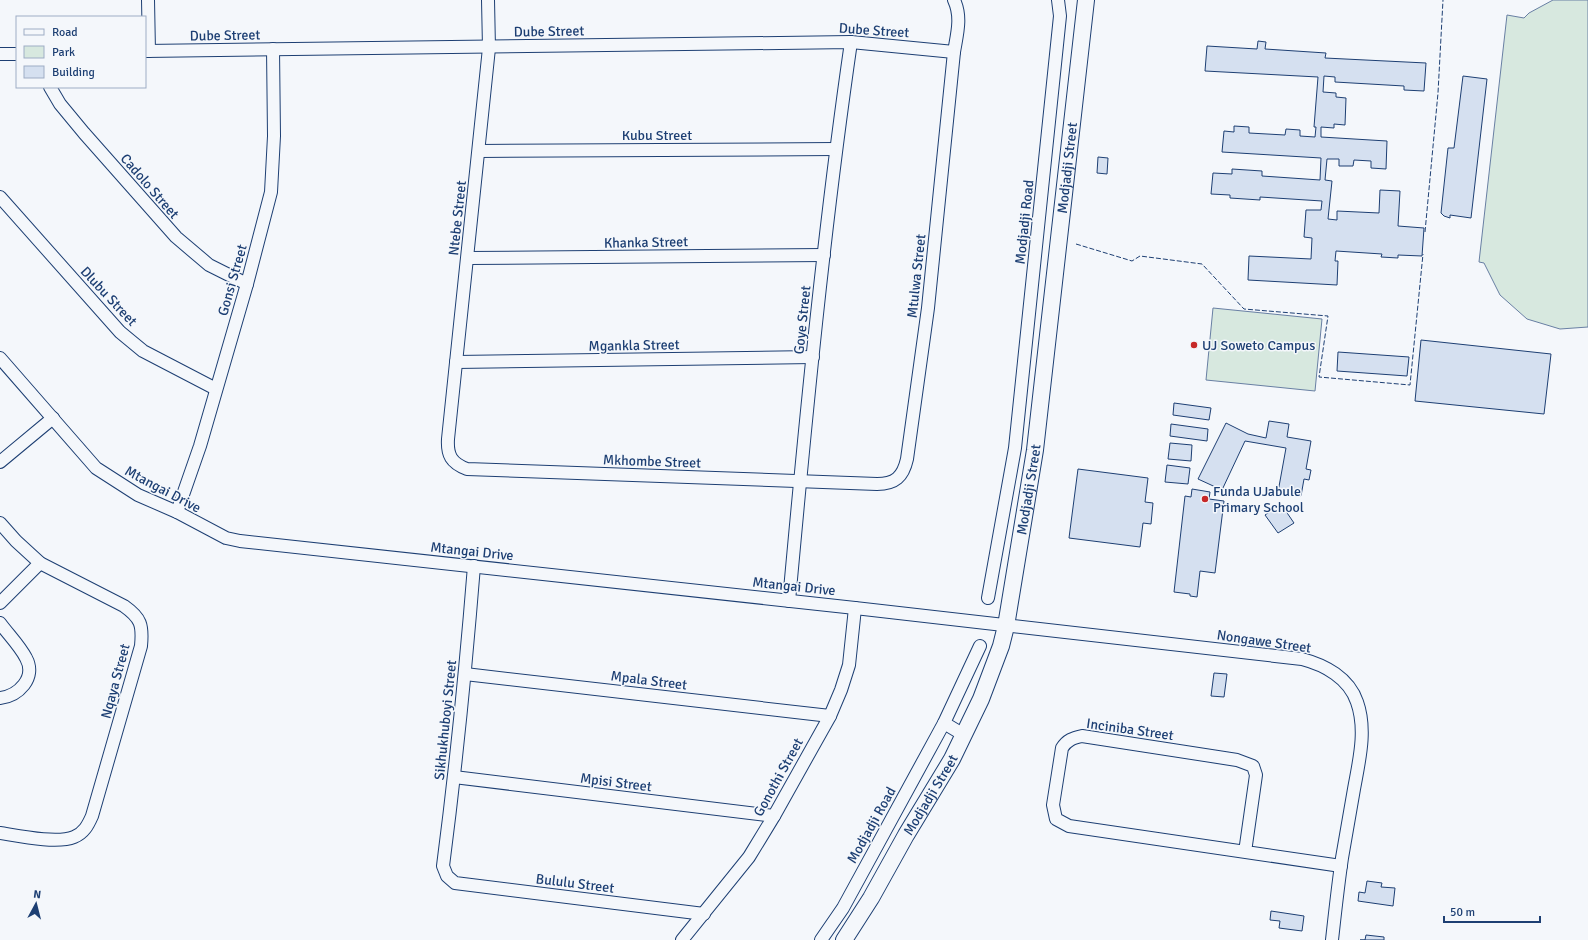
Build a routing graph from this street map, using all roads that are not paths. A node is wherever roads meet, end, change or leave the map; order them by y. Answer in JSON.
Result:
{"nodes":[{"id":1,"x":148,"y":0,"type":"edge"},
{"id":2,"x":488,"y":0,"type":"edge"},
{"id":3,"x":954,"y":0,"type":"edge"},
{"id":4,"x":1058,"y":0,"type":"edge"},
{"id":5,"x":1086,"y":0,"type":"edge"},
{"id":6,"x":851,"y":42,"type":"junction"},
{"id":7,"x":489,"y":48,"type":"junction"},
{"id":8,"x":273,"y":50,"type":"junction"},
{"id":9,"x":147,"y":51,"type":"edge"},
{"id":10,"x":954,"y":52,"type":"junction"},
{"id":11,"x":0,"y":54,"type":"edge"},
{"id":12,"x":16,"y":54,"type":"edge"},
{"id":13,"x":51,"y":88,"type":"edge"},
{"id":14,"x":836,"y":149,"type":"junction"},
{"id":15,"x":479,"y":151,"type":"junction"},
{"id":16,"x":0,"y":197,"type":"edge"},
{"id":17,"x":824,"y":254,"type":"junction"},
{"id":18,"x":468,"y":258,"type":"junction"},
{"id":19,"x":247,"y":284,"type":"junction"},
{"id":20,"x":813,"y":357,"type":"junction"},
{"id":21,"x":0,"y":358,"type":"edge"},
{"id":22,"x":456,"y":362,"type":"junction"},
{"id":23,"x":216,"y":389,"type":"junction"},
{"id":24,"x":53,"y":418,"type":"junction"},
{"id":25,"x":448,"y":439,"type":"joint"},
{"id":26,"x":1014,"y":448,"type":"junction"},
{"id":27,"x":1035,"y":450,"type":"junction"},
{"id":28,"x":0,"y":462,"type":"edge"},
{"id":29,"x":799,"y":482,"type":"junction"},
{"id":30,"x":876,"y":484,"type":"joint"},
{"id":31,"x":176,"y":512,"type":"junction"},
{"id":32,"x":0,"y":523,"type":"edge"},
{"id":33,"x":40,"y":563,"type":"junction"},
{"id":34,"x":474,"y":566,"type":"junction"},
{"id":35,"x":988,"y":598,"type":"dead end"},
{"id":36,"x":789,"y":601,"type":"junction"},
{"id":37,"x":0,"y":603,"type":"edge"},
{"id":38,"x":855,"y":608,"type":"junction"},
{"id":39,"x":0,"y":623,"type":"edge"},
{"id":40,"x":1006,"y":626,"type":"junction"},
{"id":41,"x":980,"y":646,"type":"dead end"},
{"id":42,"x":465,"y":674,"type":"junction"},
{"id":43,"x":0,"y":698,"type":"edge"},
{"id":44,"x":830,"y":716,"type":"junction"},
{"id":45,"x":944,"y":723,"type":"junction"},
{"id":46,"x":964,"y":735,"type":"junction"},
{"id":47,"x":454,"y":778,"type":"junction"},
{"id":48,"x":774,"y":816,"type":"junction"},
{"id":49,"x":0,"y":833,"type":"edge"},
{"id":50,"x":1245,"y":852,"type":"junction"},
{"id":51,"x":1341,"y":866,"type":"junction"},
{"id":52,"x":447,"y":876,"type":"joint"},
{"id":53,"x":704,"y":914,"type":"junction"},
{"id":54,"x":682,"y":940,"type":"edge"},
{"id":55,"x":821,"y":940,"type":"edge"},
{"id":56,"x":844,"y":940,"type":"edge"},
{"id":57,"x":1332,"y":940,"type":"edge"}],
"edges":[{"from":1,"to":9,"type":"street"},
{"from":2,"to":7,"type":"street","name":"Ntebe Street"},
{"from":3,"to":10,"type":"street"},
{"from":4,"to":26,"type":"street","name":"Modjadji Road"},
{"from":5,"to":27,"type":"street","name":"Modjadji Street"},
{"from":6,"to":7,"type":"street","name":"Dube Street"},
{"from":6,"to":10,"type":"street","name":"Dube Street"},
{"from":6,"to":14,"type":"street","name":"Goye Street"},
{"from":7,"to":8,"type":"street","name":"Dube Street"},
{"from":7,"to":15,"type":"street","name":"Ntebe Street"},
{"from":8,"to":9,"type":"street","name":"Dube Street"},
{"from":8,"to":19,"type":"street","name":"Gonsi Street"},
{"from":10,"to":30,"type":"street","name":"Mtulwa Street"},
{"from":11,"to":12,"type":"street"},
{"from":13,"to":19,"type":"street","name":"Cadolo Street"},
{"from":14,"to":15,"type":"street","name":"Kubu Street"},
{"from":14,"to":17,"type":"street","name":"Goye Street"},
{"from":15,"to":18,"type":"street","name":"Ntebe Street"},
{"from":16,"to":23,"type":"street","name":"Dlubu Street"},
{"from":17,"to":18,"type":"street","name":"Khanka Street"},
{"from":17,"to":20,"type":"street","name":"Goye Street"},
{"from":18,"to":22,"type":"street","name":"Ntebe Street"},
{"from":19,"to":23,"type":"street","name":"Gonsi Street"},
{"from":20,"to":22,"type":"street","name":"Mgankla Street"},
{"from":20,"to":29,"type":"street","name":"Goye Street"},
{"from":21,"to":24,"type":"street","name":"Mtangai Drive"},
{"from":22,"to":25,"type":"street","name":"Ntebe Street"},
{"from":23,"to":31,"type":"street","name":"Gonsi Street"},
{"from":24,"to":28,"type":"street"},
{"from":24,"to":31,"type":"street","name":"Mtangai Drive"},
{"from":25,"to":29,"type":"street","name":"Mkhombe Street"},
{"from":26,"to":27,"type":"street"},
{"from":26,"to":35,"type":"street","name":"Modjadji Road"},
{"from":27,"to":40,"type":"street","name":"Modjadji Street"},
{"from":29,"to":30,"type":"street","name":"Mkhombe Street"},
{"from":29,"to":36,"type":"street","name":"Goye Street"},
{"from":31,"to":34,"type":"street","name":"Mtangai Drive"},
{"from":32,"to":33,"type":"street","name":"Nqaya Street"},
{"from":33,"to":37,"type":"street"},
{"from":33,"to":49,"type":"street","name":"Nqaya Street"},
{"from":34,"to":36,"type":"street","name":"Mtangai Drive"},
{"from":34,"to":42,"type":"street","name":"Sikhukhuboyi Street"},
{"from":36,"to":38,"type":"street","name":"Mtangai Drive"},
{"from":38,"to":40,"type":"street","name":"Mtangai Drive"},
{"from":38,"to":44,"type":"street","name":"Gonothi Street"},
{"from":39,"to":43,"type":"street"},
{"from":40,"to":46,"type":"street","name":"Modjadji Street"},
{"from":40,"to":51,"type":"street","name":"Nongawe Street"},
{"from":41,"to":45,"type":"street","name":"Modjadji Road"},
{"from":42,"to":44,"type":"street","name":"Mpala Street"},
{"from":42,"to":47,"type":"street","name":"Sikhukhuboyi Street"},
{"from":44,"to":48,"type":"street","name":"Gonothi Street"},
{"from":45,"to":46,"type":"street"},
{"from":45,"to":55,"type":"street","name":"Modjadji Road"},
{"from":46,"to":56,"type":"street","name":"Modjadji Street"},
{"from":47,"to":48,"type":"street","name":"Mpisi Street"},
{"from":47,"to":52,"type":"street","name":"Sikhukhuboyi Street"},
{"from":48,"to":53,"type":"street","name":"Gonothi Street"},
{"from":50,"to":50,"type":"street","name":"Inciniba Street"},
{"from":50,"to":51,"type":"street","name":"Inciniba Street"},
{"from":51,"to":57,"type":"street","name":"Nongawe Street"},
{"from":52,"to":53,"type":"street","name":"Bululu Street"},
{"from":53,"to":54,"type":"street","name":"Gonothi Street"}]}
